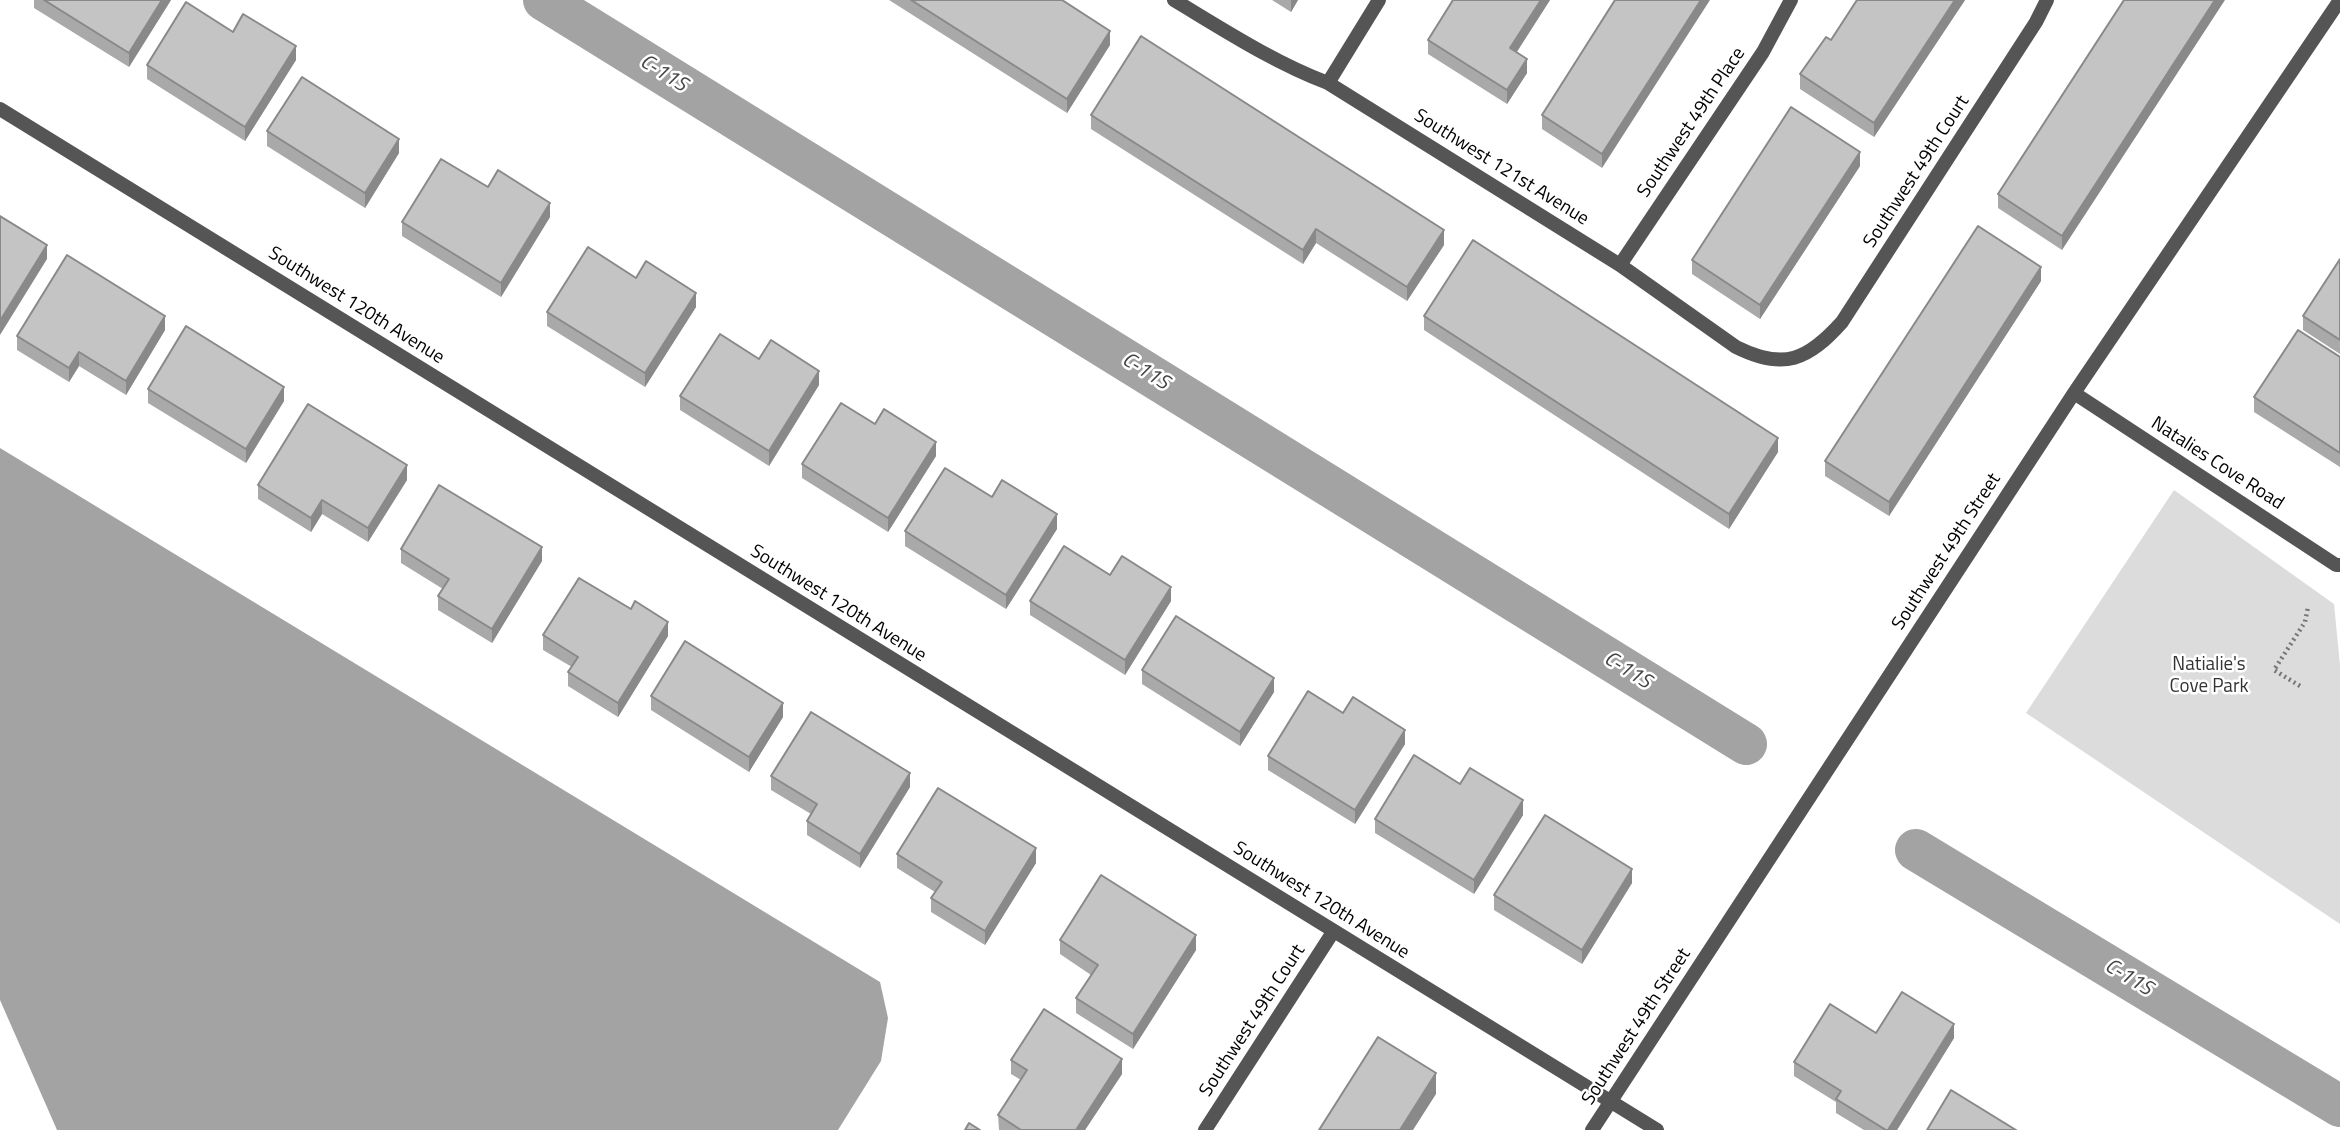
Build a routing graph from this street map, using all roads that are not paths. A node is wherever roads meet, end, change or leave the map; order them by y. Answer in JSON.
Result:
{"nodes":[{"id":1,"x":1174,"y":0,"type":"edge"},
{"id":2,"x":1379,"y":0,"type":"edge"},
{"id":3,"x":1791,"y":0,"type":"edge"},
{"id":4,"x":2047,"y":0,"type":"edge"},
{"id":5,"x":2340,"y":0,"type":"edge"},
{"id":6,"x":1328,"y":83,"type":"junction"},
{"id":7,"x":0,"y":109,"type":"edge"},
{"id":8,"x":1620,"y":265,"type":"junction"},
{"id":9,"x":1805,"y":354,"type":"joint"},
{"id":10,"x":2074,"y":393,"type":"junction"},
{"id":11,"x":2340,"y":565,"type":"edge"},
{"id":12,"x":1334,"y":932,"type":"junction"},
{"id":13,"x":1611,"y":1102,"type":"junction"},
{"id":14,"x":1205,"y":1130,"type":"edge"},
{"id":15,"x":1592,"y":1130,"type":"edge"},
{"id":16,"x":1657,"y":1130,"type":"edge"}],
"edges":[{"from":1,"to":6,"type":"street","name":"Southwest 121st Avenue"},
{"from":2,"to":6,"type":"street"},
{"from":3,"to":8,"type":"street","name":"Southwest 49th Place"},
{"from":4,"to":9,"type":"street","name":"Southwest 49th Court"},
{"from":5,"to":10,"type":"street","name":"Southwest 49th Street"},
{"from":6,"to":8,"type":"street","name":"Southwest 121st Avenue"},
{"from":7,"to":12,"type":"street","name":"Southwest 120th Avenue"},
{"from":8,"to":9,"type":"street","name":"Southwest 121st Avenue"},
{"from":10,"to":11,"type":"street","name":"Natalies Cove Road"},
{"from":10,"to":13,"type":"street","name":"Southwest 49th Street"},
{"from":12,"to":13,"type":"street","name":"Southwest 120th Avenue"},
{"from":12,"to":14,"type":"street","name":"Southwest 49th Court"},
{"from":13,"to":15,"type":"street","name":"Southwest 49th Street"},
{"from":13,"to":16,"type":"street","name":"Southwest 120th Avenue"}]}
